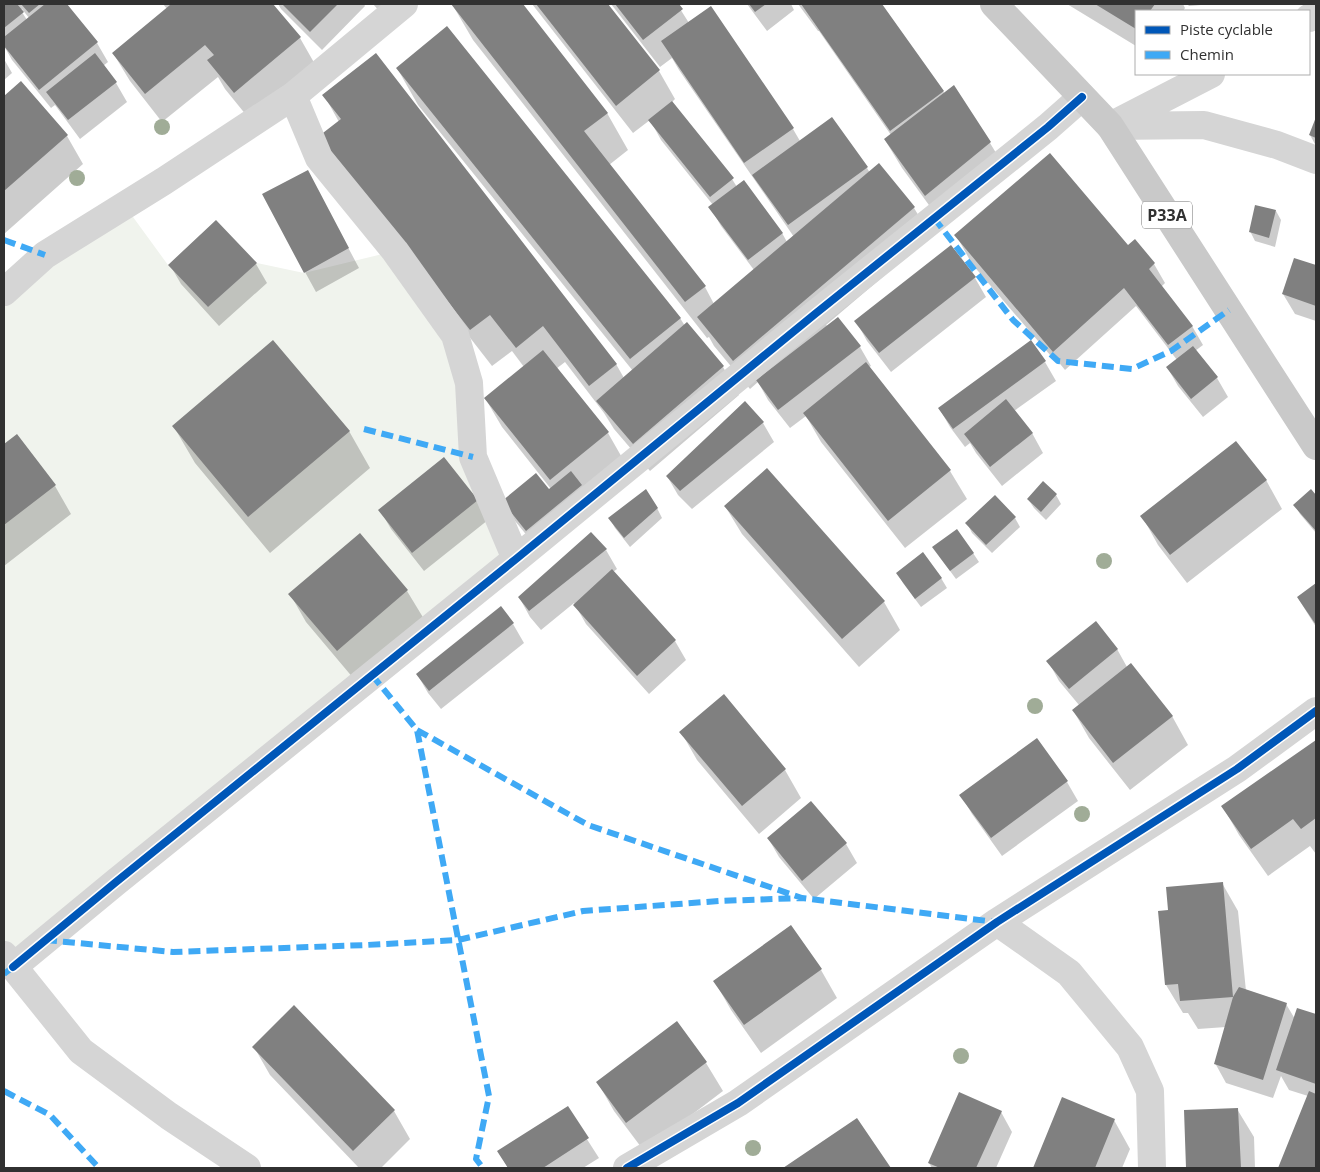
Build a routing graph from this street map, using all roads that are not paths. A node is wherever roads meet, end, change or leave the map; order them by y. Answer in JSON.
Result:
{"nodes":[{"id":1,"x":404,"y":4,"type":"edge"},
{"id":2,"x":994,"y":4,"type":"edge"},
{"id":3,"x":1209,"y":75,"type":"edge"},
{"id":4,"x":293,"y":96,"type":"junction"},
{"id":5,"x":1082,"y":97,"type":"junction"},
{"id":6,"x":1110,"y":126,"type":"junction"},
{"id":7,"x":1316,"y":160,"type":"edge"},
{"id":8,"x":4,"y":292,"type":"edge"},
{"id":9,"x":1316,"y":446,"type":"edge"},
{"id":10,"x":516,"y":559,"type":"junction"},
{"id":11,"x":1316,"y":711,"type":"edge"},
{"id":12,"x":997,"y":922,"type":"junction"},
{"id":13,"x":8,"y":961,"type":"edge"},
{"id":14,"x":247,"y":1168,"type":"edge"},
{"id":15,"x":627,"y":1168,"type":"edge"},
{"id":16,"x":1152,"y":1168,"type":"edge"}],
"edges":[{"from":1,"to":4,"type":"street"},
{"from":2,"to":5,"type":"main road","number":"P33A"},
{"from":3,"to":6,"type":"street"},
{"from":4,"to":8,"type":"street"},
{"from":4,"to":10,"type":"street"},
{"from":5,"to":6,"type":"main road","number":"P33A"},
{"from":5,"to":10,"type":"street"},
{"from":6,"to":7,"type":"street"},
{"from":6,"to":9,"type":"main road","number":"P33A"},
{"from":10,"to":13,"type":"street"},
{"from":11,"to":12,"type":"street"},
{"from":12,"to":15,"type":"street"},
{"from":12,"to":16,"type":"street"},
{"from":13,"to":14,"type":"street"}]}
